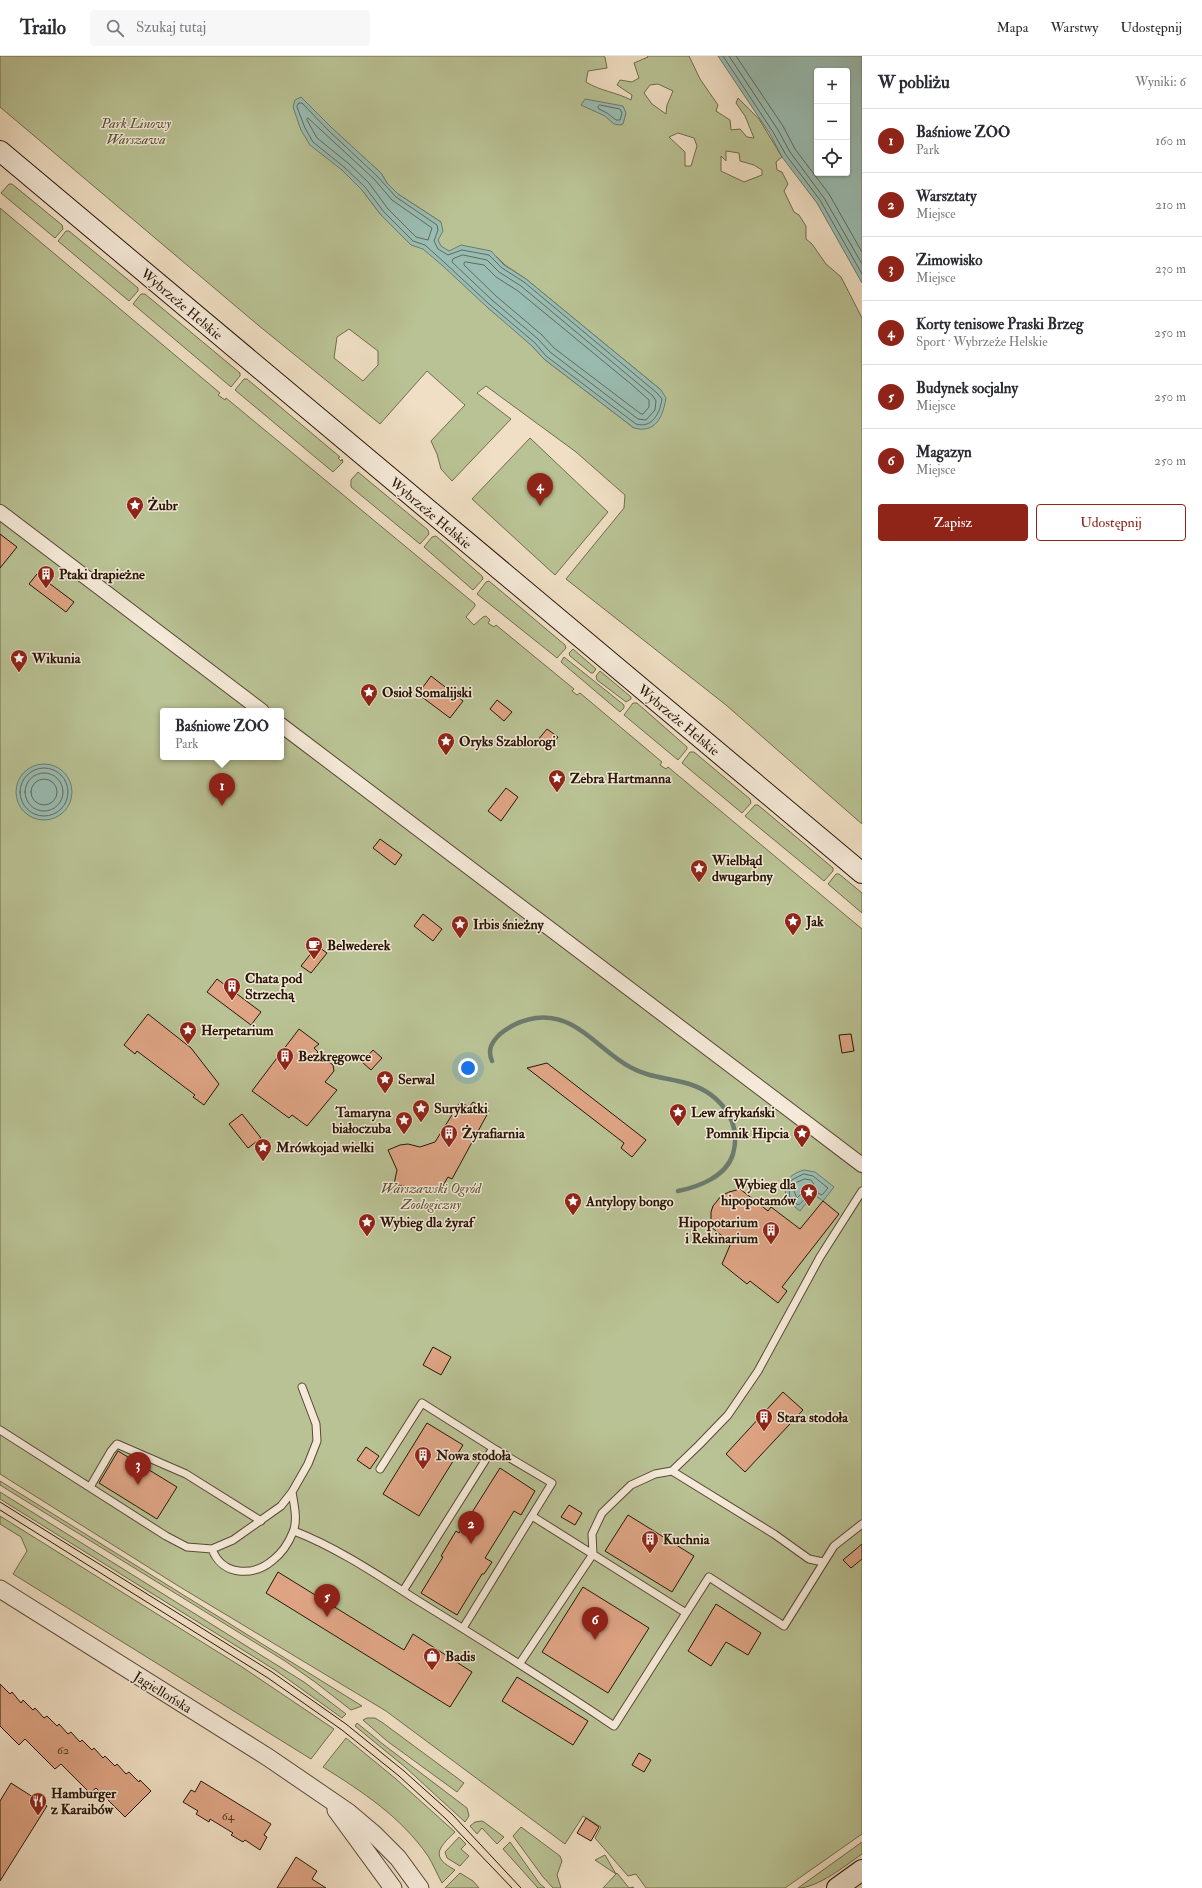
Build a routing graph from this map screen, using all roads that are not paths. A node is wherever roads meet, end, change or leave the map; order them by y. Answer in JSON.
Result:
{"nodes":[{"id":1,"x":0,"y":151,"type":"edge"},
{"id":2,"x":0,"y":512,"type":"edge"},
{"id":3,"x":258,"y":708,"type":"edge"},
{"id":4,"x":284,"y":727,"type":"edge"},
{"id":5,"x":862,"y":873,"type":"edge"},
{"id":6,"x":862,"y":1165,"type":"edge"},
{"id":7,"x":862,"y":1192,"type":"edge"},
{"id":8,"x":302,"y":1387,"type":"dead end"},
{"id":9,"x":0,"y":1430,"type":"edge"},
{"id":10,"x":493,"y":1448,"type":"junction"},
{"id":11,"x":380,"y":1469,"type":"dead end"},
{"id":12,"x":672,"y":1471,"type":"junction"},
{"id":13,"x":90,"y":1487,"type":"junction"},
{"id":14,"x":292,"y":1492,"type":"junction"},
{"id":15,"x":532,"y":1516,"type":"junction"},
{"id":16,"x":261,"y":1521,"type":"junction"},
{"id":17,"x":862,"y":1524,"type":"edge"},
{"id":18,"x":294,"y":1531,"type":"junction"},
{"id":19,"x":212,"y":1550,"type":"junction"},
{"id":20,"x":593,"y":1554,"type":"junction"},
{"id":21,"x":823,"y":1562,"type":"junction"},
{"id":22,"x":0,"y":1589,"type":"edge"},
{"id":23,"x":403,"y":1591,"type":"junction"},
{"id":24,"x":686,"y":1612,"type":"junction"},
{"id":25,"x":463,"y":1628,"type":"junction"},
{"id":26,"x":520,"y":1663,"type":"junction"},
{"id":27,"x":324,"y":1796,"type":"junction"},
{"id":28,"x":862,"y":1870,"type":"edge"},
{"id":29,"x":393,"y":1888,"type":"edge"},
{"id":30,"x":420,"y":1888,"type":"edge"},
{"id":31,"x":837,"y":1888,"type":"edge"}],
"edges":[{"from":1,"to":5,"type":"main road","name":"Wybrzeże Helskie"},
{"from":2,"to":3,"type":"street"},
{"from":4,"to":6,"type":"street"},
{"from":7,"to":12,"type":"lane"},
{"from":8,"to":14,"type":"lane"},
{"from":9,"to":13,"type":"lane"},
{"from":10,"to":11,"type":"lane"},
{"from":10,"to":15,"type":"lane"},
{"from":10,"to":23,"type":"lane"},
{"from":12,"to":20,"type":"lane"},
{"from":12,"to":21,"type":"lane"},
{"from":13,"to":16,"type":"lane"},
{"from":13,"to":19,"type":"lane"},
{"from":14,"to":16,"type":"lane"},
{"from":14,"to":18,"type":"lane"},
{"from":15,"to":20,"type":"lane"},
{"from":15,"to":25,"type":"lane"},
{"from":16,"to":19,"type":"lane"},
{"from":17,"to":21,"type":"lane"},
{"from":18,"to":19,"type":"lane"},
{"from":18,"to":23,"type":"lane"},
{"from":20,"to":24,"type":"lane"},
{"from":20,"to":26,"type":"lane"},
{"from":21,"to":24,"type":"lane"},
{"from":22,"to":27,"type":"street","name":"Jagiellońska"},
{"from":23,"to":25,"type":"lane"},
{"from":24,"to":26,"type":"lane"},
{"from":25,"to":26,"type":"lane"},
{"from":27,"to":29,"type":"street","name":"Jagiellońska"},
{"from":27,"to":30,"type":"street","name":"Jagiellońska"},
{"from":28,"to":31,"type":"main road"}]}
